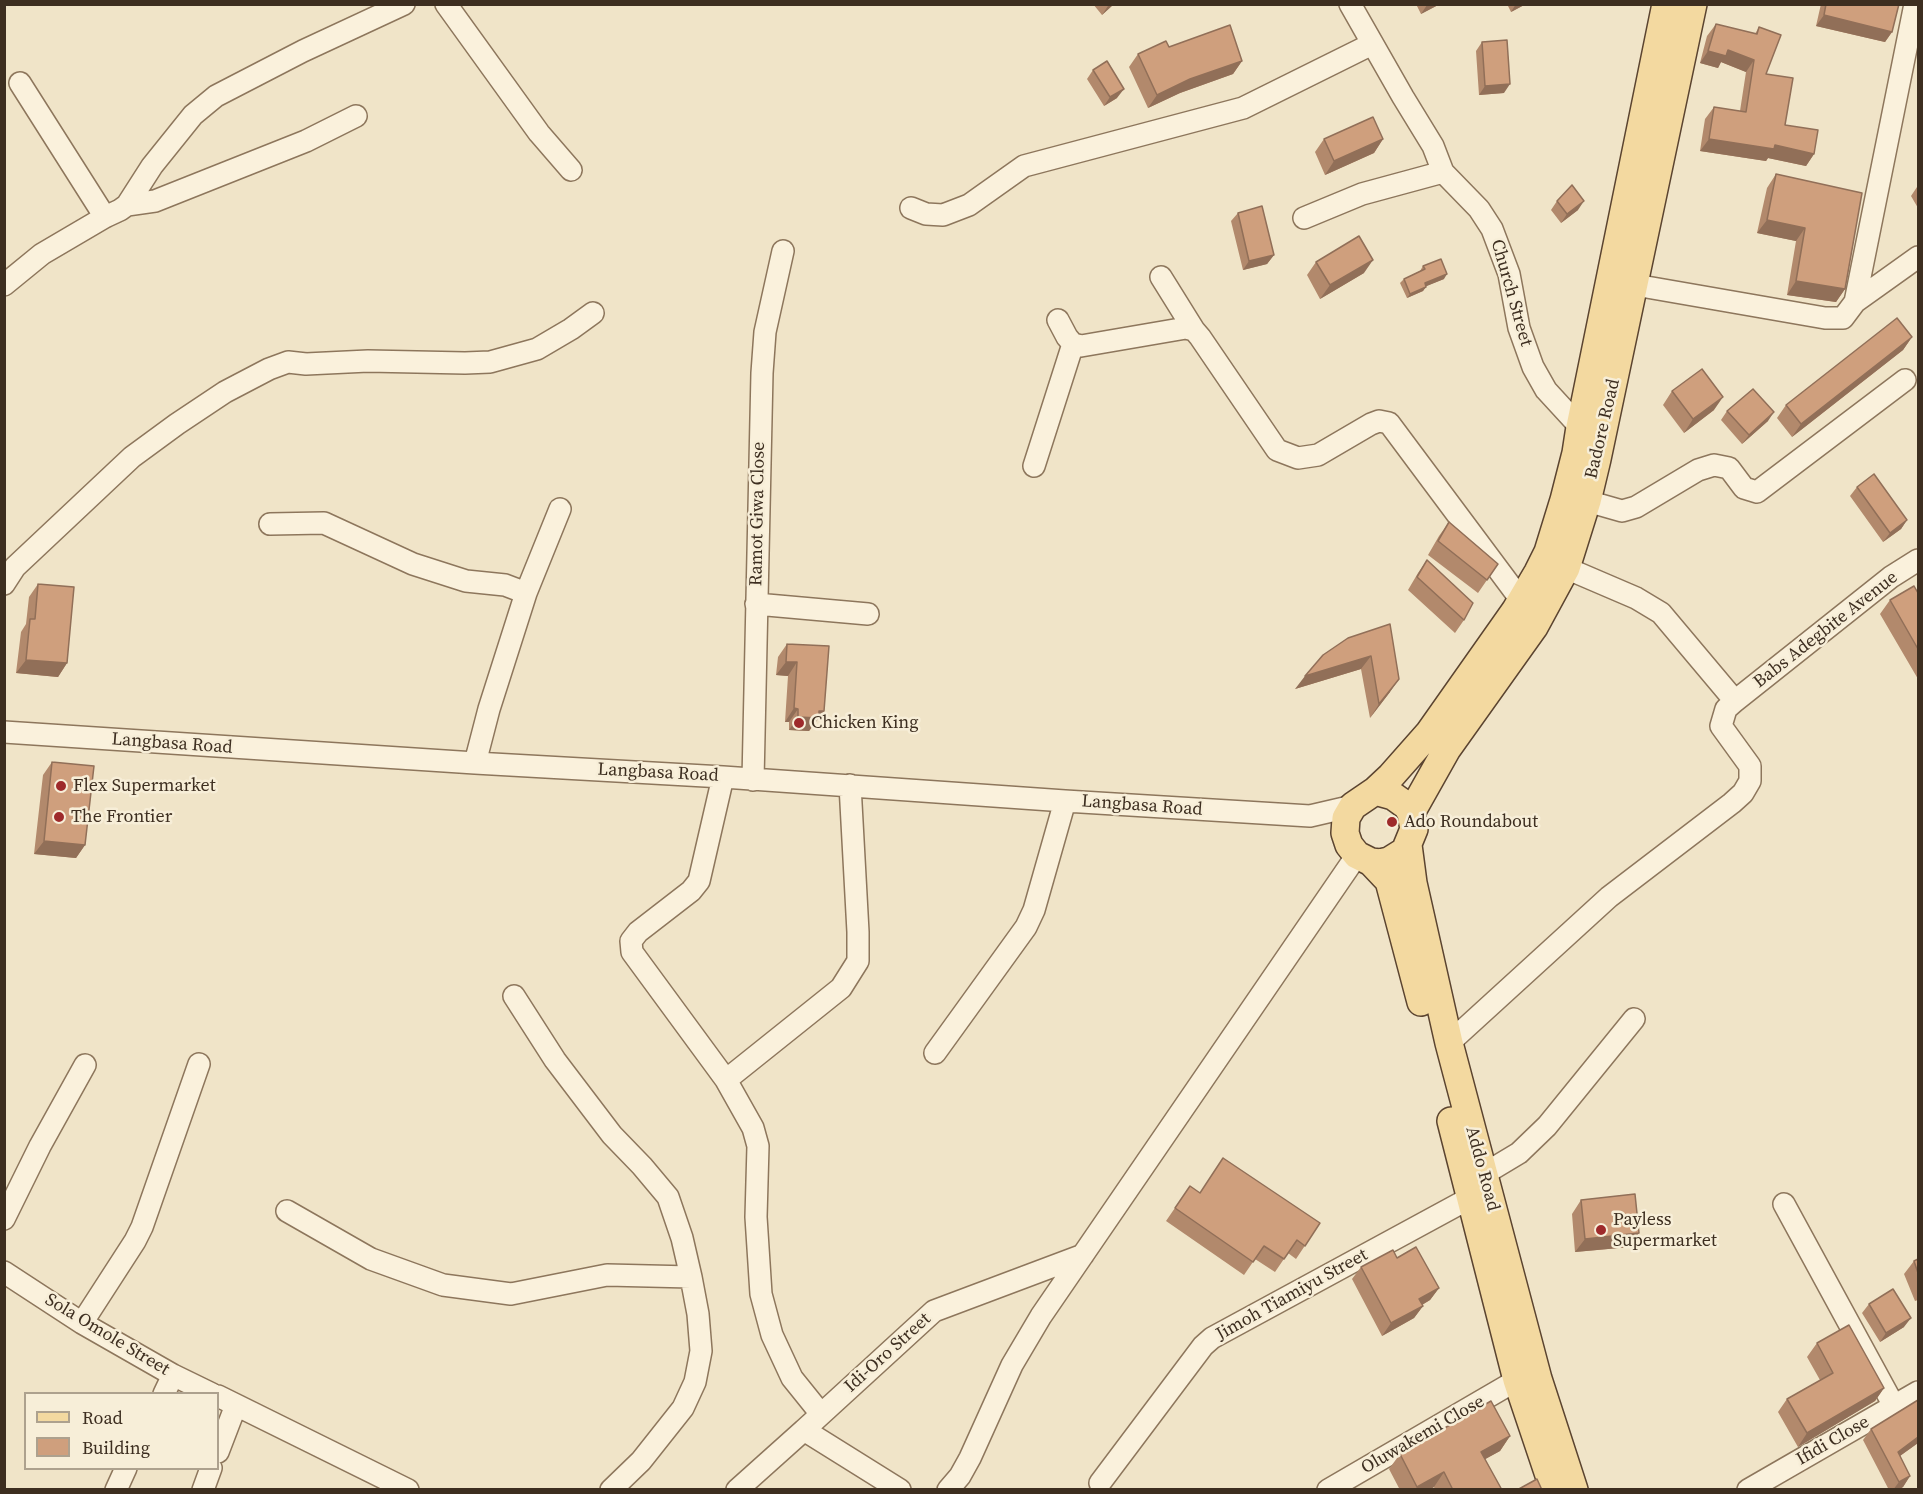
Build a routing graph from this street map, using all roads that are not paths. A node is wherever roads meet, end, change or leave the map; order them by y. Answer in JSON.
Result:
{"nodes":[{"id":1,"x":404,"y":4,"type":"edge"},
{"id":2,"x":446,"y":4,"type":"edge"},
{"id":3,"x":1350,"y":4,"type":"edge"},
{"id":4,"x":1665,"y":4,"type":"edge"},
{"id":5,"x":1693,"y":4,"type":"edge"},
{"id":6,"x":1915,"y":4,"type":"edge"},
{"id":7,"x":1372,"y":44,"type":"junction"},
{"id":8,"x":20,"y":83,"type":"dead end"},
{"id":9,"x":356,"y":116,"type":"dead end"},
{"id":10,"x":571,"y":170,"type":"dead end"},
{"id":11,"x":1443,"y":172,"type":"junction"},
{"id":12,"x":127,"y":205,"type":"junction"},
{"id":13,"x":910,"y":208,"type":"dead end"},
{"id":14,"x":105,"y":217,"type":"junction"},
{"id":15,"x":1304,"y":218,"type":"dead end"},
{"id":16,"x":783,"y":251,"type":"dead end"},
{"id":17,"x":1918,"y":257,"type":"edge"},
{"id":18,"x":1161,"y":278,"type":"dead end"},
{"id":19,"x":4,"y":285,"type":"edge"},
{"id":20,"x":1635,"y":285,"type":"junction"},
{"id":21,"x":1855,"y":302,"type":"junction"},
{"id":22,"x":593,"y":313,"type":"dead end"},
{"id":23,"x":1058,"y":320,"type":"dead end"},
{"id":24,"x":1194,"y":330,"type":"junction"},
{"id":25,"x":1073,"y":344,"type":"junction"},
{"id":26,"x":1905,"y":380,"type":"dead end"},
{"id":27,"x":1580,"y":427,"type":"junction"},
{"id":28,"x":1034,"y":466,"type":"dead end"},
{"id":29,"x":1587,"y":501,"type":"junction"},
{"id":30,"x":560,"y":509,"type":"dead end"},
{"id":31,"x":270,"y":524,"type":"dead end"},
{"id":32,"x":1918,"y":560,"type":"edge"},
{"id":33,"x":1566,"y":568,"type":"junction"},
{"id":34,"x":4,"y":584,"type":"edge"},
{"id":35,"x":526,"y":593,"type":"junction"},
{"id":36,"x":1521,"y":600,"type":"junction"},
{"id":37,"x":756,"y":604,"type":"junction"},
{"id":38,"x":868,"y":614,"type":"dead end"},
{"id":39,"x":1735,"y":701,"type":"junction"},
{"id":40,"x":4,"y":732,"type":"edge"},
{"id":41,"x":475,"y":763,"type":"junction"},
{"id":42,"x":723,"y":777,"type":"junction"},
{"id":43,"x":753,"y":780,"type":"junction"},
{"id":44,"x":849,"y":785,"type":"junction"},
{"id":45,"x":1375,"y":790,"type":"junction"},
{"id":46,"x":1065,"y":801,"type":"junction"},
{"id":47,"x":1353,"y":806,"type":"junction"},
{"id":48,"x":1411,"y":813,"type":"junction"},
{"id":49,"x":1310,"y":816,"type":"junction"},
{"id":50,"x":1408,"y":845,"type":"junction"},
{"id":51,"x":1358,"y":850,"type":"junction"},
{"id":52,"x":514,"y":996,"type":"dead end"},
{"id":53,"x":1634,"y":1019,"type":"dead end"},
{"id":54,"x":1449,"y":1043,"type":"junction"},
{"id":55,"x":935,"y":1053,"type":"dead end"},
{"id":56,"x":200,"y":1064,"type":"dead end"},
{"id":57,"x":85,"y":1065,"type":"dead end"},
{"id":58,"x":726,"y":1080,"type":"junction"},
{"id":59,"x":1484,"y":1174,"type":"junction"},
{"id":60,"x":1470,"y":1198,"type":"junction"},
{"id":61,"x":1784,"y":1204,"type":"dead end"},
{"id":62,"x":287,"y":1211,"type":"dead end"},
{"id":63,"x":4,"y":1219,"type":"edge"},
{"id":64,"x":1083,"y":1255,"type":"junction"},
{"id":65,"x":4,"y":1272,"type":"edge"},
{"id":66,"x":691,"y":1277,"type":"junction"},
{"id":67,"x":82,"y":1323,"type":"junction"},
{"id":68,"x":1517,"y":1380,"type":"junction"},
{"id":69,"x":169,"y":1384,"type":"edge"},
{"id":70,"x":203,"y":1392,"type":"edge"},
{"id":71,"x":1918,"y":1392,"type":"edge"},
{"id":72,"x":227,"y":1401,"type":"edge"},
{"id":73,"x":1894,"y":1406,"type":"junction"},
{"id":74,"x":821,"y":1414,"type":"junction"},
{"id":75,"x":804,"y":1430,"type":"junction"},
{"id":76,"x":219,"y":1446,"type":"edge"},
{"id":77,"x":125,"y":1470,"type":"edge"},
{"id":78,"x":210,"y":1470,"type":"edge"},
{"id":79,"x":1100,"y":1483,"type":"dead end"},
{"id":80,"x":116,"y":1490,"type":"edge"},
{"id":81,"x":202,"y":1490,"type":"edge"},
{"id":82,"x":408,"y":1490,"type":"edge"},
{"id":83,"x":611,"y":1490,"type":"edge"},
{"id":84,"x":737,"y":1490,"type":"edge"},
{"id":85,"x":900,"y":1490,"type":"edge"},
{"id":86,"x":948,"y":1490,"type":"edge"},
{"id":87,"x":1328,"y":1490,"type":"edge"},
{"id":88,"x":1554,"y":1490,"type":"edge"},
{"id":89,"x":1574,"y":1490,"type":"edge"},
{"id":90,"x":1748,"y":1490,"type":"edge"}],
"edges":[{"from":1,"to":12,"type":"street"},
{"from":2,"to":10,"type":"street"},
{"from":3,"to":7,"type":"street","name":"Church Street"},
{"from":4,"to":27,"type":"main road","name":"Badore Road"},
{"from":5,"to":20,"type":"main road","name":"Badore Road"},
{"from":6,"to":21,"type":"street"},
{"from":7,"to":11,"type":"street","name":"Church Street"},
{"from":7,"to":13,"type":"street"},
{"from":8,"to":14,"type":"street"},
{"from":9,"to":12,"type":"street"},
{"from":11,"to":15,"type":"street"},
{"from":11,"to":27,"type":"street","name":"Church Street"},
{"from":12,"to":14,"type":"street"},
{"from":14,"to":19,"type":"street"},
{"from":16,"to":37,"type":"street","name":"Ramot Giwa Close"},
{"from":17,"to":21,"type":"street"},
{"from":18,"to":24,"type":"street"},
{"from":20,"to":21,"type":"street"},
{"from":20,"to":29,"type":"main road","name":"Badore Road"},
{"from":22,"to":34,"type":"street"},
{"from":23,"to":25,"type":"street"},
{"from":24,"to":25,"type":"street"},
{"from":24,"to":36,"type":"street"},
{"from":25,"to":28,"type":"street"},
{"from":26,"to":29,"type":"street"},
{"from":27,"to":36,"type":"main road","name":"Badore Road"},
{"from":29,"to":33,"type":"main road","name":"Badore Road"},
{"from":30,"to":35,"type":"street"},
{"from":31,"to":35,"type":"street"},
{"from":32,"to":39,"type":"street","name":"Babs Adegbite Avenue"},
{"from":33,"to":39,"type":"street"},
{"from":33,"to":48,"type":"main road","name":"Badore Road"},
{"from":35,"to":41,"type":"street"},
{"from":36,"to":45,"type":"main road","name":"Badore Road"},
{"from":37,"to":38,"type":"street"},
{"from":37,"to":43,"type":"street","name":"Ramot Giwa Close"},
{"from":39,"to":54,"type":"street"},
{"from":40,"to":41,"type":"street","name":"Langbasa Road"},
{"from":41,"to":42,"type":"street","name":"Langbasa Road"},
{"from":42,"to":43,"type":"street","name":"Langbasa Road"},
{"from":42,"to":58,"type":"street"},
{"from":43,"to":44,"type":"street","name":"Langbasa Road"},
{"from":44,"to":46,"type":"street","name":"Langbasa Road"},
{"from":44,"to":58,"type":"street"},
{"from":45,"to":47,"type":"main road"},
{"from":45,"to":48,"type":"main road"},
{"from":46,"to":49,"type":"street","name":"Langbasa Road"},
{"from":46,"to":55,"type":"street"},
{"from":47,"to":49,"type":"street"},
{"from":47,"to":51,"type":"main road"},
{"from":48,"to":50,"type":"main road"},
{"from":49,"to":51,"type":"street"},
{"from":50,"to":51,"type":"main road"},
{"from":50,"to":54,"type":"main road","name":"Addo Road"},
{"from":51,"to":60,"type":"main road","name":"Addo Road"},
{"from":51,"to":64,"type":"street"},
{"from":52,"to":66,"type":"street"},
{"from":53,"to":59,"type":"street"},
{"from":54,"to":59,"type":"main road","name":"Addo Road"},
{"from":56,"to":67,"type":"street"},
{"from":57,"to":63,"type":"street"},
{"from":58,"to":74,"type":"street"},
{"from":59,"to":89,"type":"main road","name":"Addo Road"},
{"from":60,"to":68,"type":"main road","name":"Addo Road"},
{"from":60,"to":79,"type":"street","name":"Jimoh Tiamiyu Street"},
{"from":61,"to":73,"type":"street"},
{"from":62,"to":66,"type":"street"},
{"from":64,"to":74,"type":"street","name":"Idi-Oro Street"},
{"from":64,"to":86,"type":"street"},
{"from":65,"to":67,"type":"street","name":"Sola Omole Street"},
{"from":66,"to":83,"type":"street"},
{"from":67,"to":69,"type":"street","name":"Sola Omole Street"},
{"from":68,"to":87,"type":"street","name":"Oluwakemi Close"},
{"from":68,"to":88,"type":"main road","name":"Addo Road"},
{"from":69,"to":70,"type":"street","name":"Sola Omole Street"},
{"from":71,"to":73,"type":"street","name":"Ifidi Close"},
{"from":72,"to":76,"type":"street"},
{"from":72,"to":82,"type":"street"},
{"from":73,"to":90,"type":"street","name":"Ifidi Close"},
{"from":74,"to":75,"type":"street","name":"Idi-Oro Street"},
{"from":75,"to":84,"type":"street"},
{"from":75,"to":85,"type":"street"},
{"from":77,"to":80,"type":"street"},
{"from":78,"to":81,"type":"street"}]}
